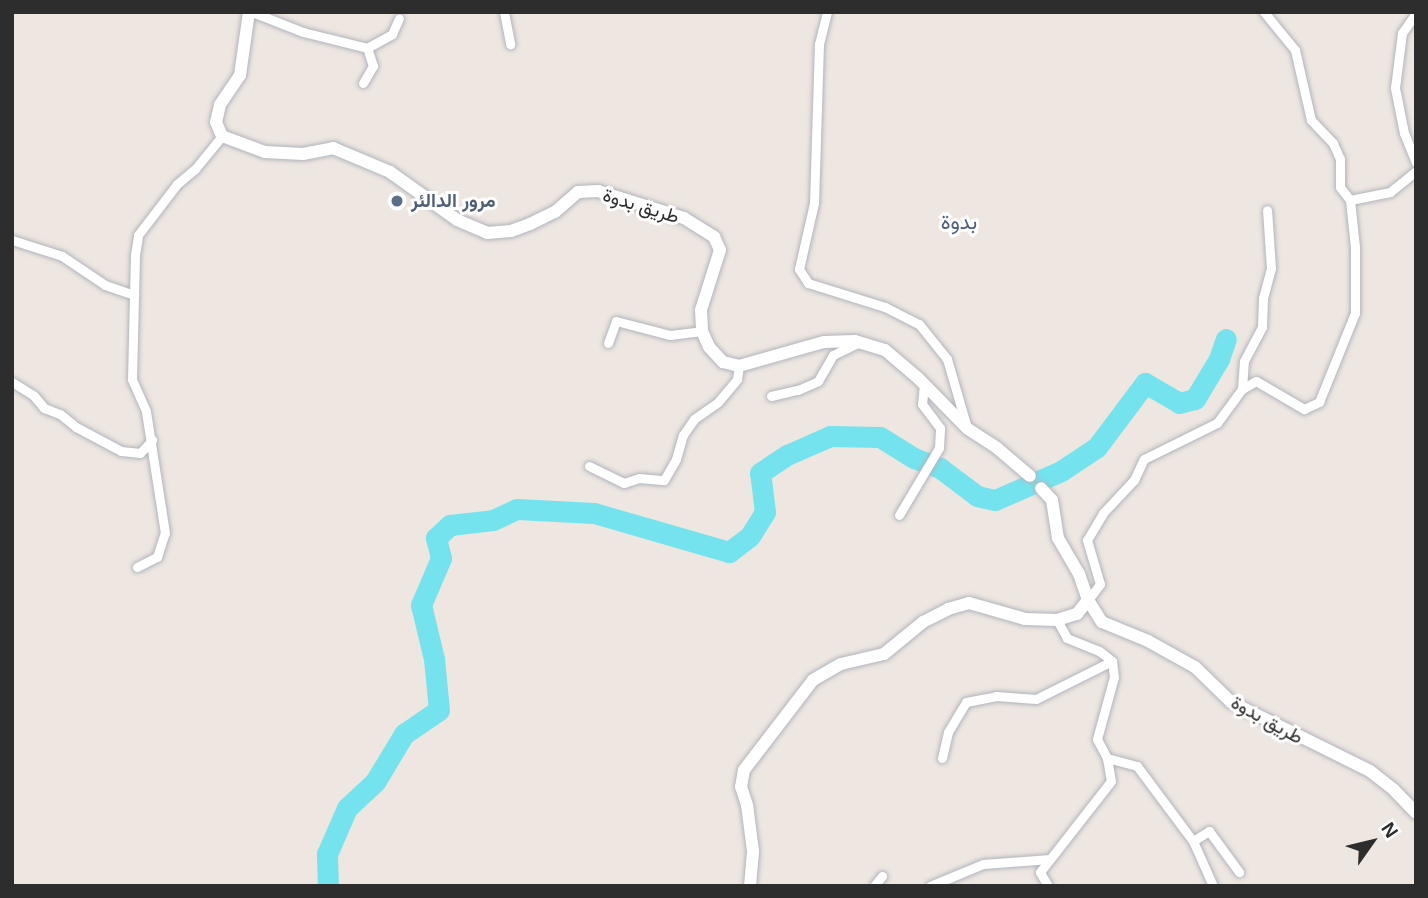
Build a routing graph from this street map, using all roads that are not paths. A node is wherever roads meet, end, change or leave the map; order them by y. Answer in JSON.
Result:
{"nodes":[{"id":1,"x":251,"y":12,"type":"edge"},
{"id":2,"x":504,"y":12,"type":"edge"},
{"id":3,"x":827,"y":12,"type":"edge"},
{"id":4,"x":1264,"y":12,"type":"edge"},
{"id":5,"x":1416,"y":13,"type":"edge"},
{"id":6,"x":399,"y":18,"type":"dead end"},
{"id":7,"x":510,"y":44,"type":"dead end"},
{"id":8,"x":367,"y":48,"type":"junction"},
{"id":9,"x":363,"y":83,"type":"dead end"},
{"id":10,"x":222,"y":136,"type":"junction"},
{"id":11,"x":1416,"y":163,"type":"edge"},
{"id":12,"x":1416,"y":171,"type":"edge"},
{"id":13,"x":1350,"y":200,"type":"junction"},
{"id":14,"x":1267,"y":210,"type":"dead end"},
{"id":15,"x":12,"y":240,"type":"edge"},
{"id":16,"x":134,"y":295,"type":"junction"},
{"id":17,"x":702,"y":331,"type":"junction"},
{"id":18,"x":860,"y":342,"type":"junction"},
{"id":19,"x":608,"y":343,"type":"dead end"},
{"id":20,"x":739,"y":366,"type":"junction"},
{"id":21,"x":12,"y":382,"type":"edge"},
{"id":22,"x":924,"y":384,"type":"junction"},
{"id":23,"x":1242,"y":389,"type":"junction"},
{"id":24,"x":771,"y":396,"type":"dead end"},
{"id":25,"x":968,"y":429,"type":"junction"},
{"id":26,"x":152,"y":440,"type":"junction"},
{"id":27,"x":589,"y":466,"type":"dead end"},
{"id":28,"x":1030,"y":476,"type":"joint"},
{"id":29,"x":1041,"y":488,"type":"joint"},
{"id":30,"x":899,"y":515,"type":"dead end"},
{"id":31,"x":137,"y":567,"type":"dead end"},
{"id":32,"x":1088,"y":600,"type":"junction"},
{"id":33,"x":1057,"y":620,"type":"junction"},
{"id":34,"x":1112,"y":661,"type":"junction"},
{"id":35,"x":942,"y":758,"type":"dead end"},
{"id":36,"x":1107,"y":758,"type":"junction"},
{"id":37,"x":1416,"y":813,"type":"edge"},
{"id":38,"x":1193,"y":841,"type":"junction"},
{"id":39,"x":1050,"y":859,"type":"junction"},
{"id":40,"x":1239,"y":872,"type":"dead end"},
{"id":41,"x":882,"y":876,"type":"dead end"},
{"id":42,"x":750,"y":886,"type":"edge"},
{"id":43,"x":874,"y":886,"type":"edge"},
{"id":44,"x":930,"y":886,"type":"edge"},
{"id":45,"x":1048,"y":886,"type":"edge"},
{"id":46,"x":1213,"y":886,"type":"edge"}],
"edges":[{"from":1,"to":8,"type":"street"},
{"from":1,"to":10,"type":"street"},
{"from":2,"to":7,"type":"street"},
{"from":3,"to":25,"type":"street"},
{"from":4,"to":13,"type":"street"},
{"from":5,"to":11,"type":"street"},
{"from":6,"to":8,"type":"street"},
{"from":8,"to":9,"type":"street"},
{"from":10,"to":16,"type":"street"},
{"from":10,"to":17,"type":"street","name":"طريق بدوة"},
{"from":12,"to":13,"type":"street"},
{"from":13,"to":23,"type":"street"},
{"from":14,"to":23,"type":"street"},
{"from":15,"to":16,"type":"street"},
{"from":16,"to":26,"type":"street"},
{"from":17,"to":19,"type":"street"},
{"from":17,"to":20,"type":"street"},
{"from":18,"to":20,"type":"street","name":"طريق بدوة"},
{"from":18,"to":22,"type":"street","name":"طريق بدوة"},
{"from":18,"to":24,"type":"street"},
{"from":20,"to":27,"type":"street"},
{"from":21,"to":26,"type":"street"},
{"from":22,"to":25,"type":"street","name":"طريق بدوة"},
{"from":22,"to":30,"type":"street"},
{"from":23,"to":32,"type":"street"},
{"from":25,"to":28,"type":"street","name":"طريق بدوة"},
{"from":26,"to":31,"type":"street"},
{"from":28,"to":29,"type":"street","name":"طريق بدوة"},
{"from":29,"to":32,"type":"street","name":"طريق بدوة"},
{"from":32,"to":33,"type":"street"},
{"from":32,"to":37,"type":"street","name":"طريق بدوة"},
{"from":33,"to":34,"type":"street"},
{"from":33,"to":42,"type":"street"},
{"from":34,"to":35,"type":"street"},
{"from":34,"to":36,"type":"street"},
{"from":36,"to":38,"type":"street"},
{"from":36,"to":39,"type":"street"},
{"from":38,"to":40,"type":"street"},
{"from":38,"to":46,"type":"street"},
{"from":39,"to":44,"type":"street"},
{"from":39,"to":45,"type":"street"},
{"from":41,"to":43,"type":"street"}]}
